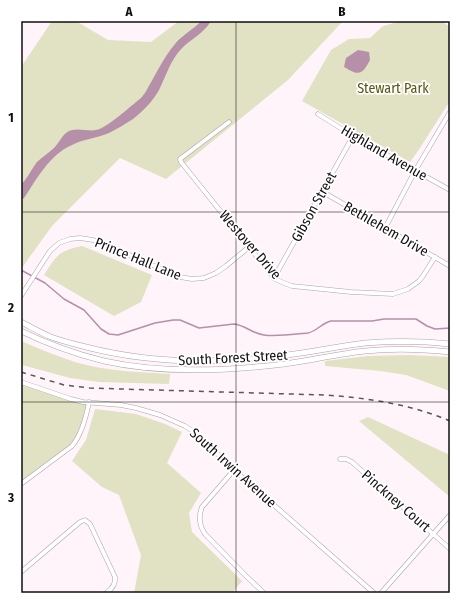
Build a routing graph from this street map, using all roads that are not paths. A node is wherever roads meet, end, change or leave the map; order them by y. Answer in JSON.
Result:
{"nodes":[{"id":1,"x":318,"y":114,"type":"dead end"},
{"id":2,"x":449,"y":114,"type":"edge"},
{"id":3,"x":229,"y":122,"type":"dead end"},
{"id":4,"x":353,"y":136,"type":"junction"},
{"id":5,"x":415,"y":171,"type":"junction"},
{"id":6,"x":450,"y":190,"type":"edge"},
{"id":7,"x":323,"y":192,"type":"junction"},
{"id":8,"x":385,"y":228,"type":"junction"},
{"id":9,"x":249,"y":247,"type":"junction"},
{"id":10,"x":435,"y":257,"type":"junction"},
{"id":11,"x":450,"y":266,"type":"edge"},
{"id":12,"x":274,"y":278,"type":"junction"},
{"id":13,"x":21,"y":296,"type":"edge"},
{"id":14,"x":21,"y":322,"type":"edge"},
{"id":15,"x":21,"y":331,"type":"edge"},
{"id":16,"x":450,"y":344,"type":"edge"},
{"id":17,"x":450,"y":352,"type":"edge"},
{"id":18,"x":21,"y":382,"type":"edge"},
{"id":19,"x":89,"y":402,"type":"junction"},
{"id":20,"x":340,"y":459,"type":"dead end"},
{"id":21,"x":234,"y":470,"type":"junction"},
{"id":22,"x":21,"y":484,"type":"edge"},
{"id":23,"x":450,"y":515,"type":"edge"},
{"id":24,"x":434,"y":534,"type":"junction"},
{"id":25,"x":450,"y":549,"type":"edge"},
{"id":26,"x":21,"y":572,"type":"edge"},
{"id":27,"x":106,"y":593,"type":"edge"},
{"id":28,"x":264,"y":593,"type":"edge"},
{"id":29,"x":374,"y":593,"type":"edge"},
{"id":30,"x":381,"y":593,"type":"edge"}],
"edges":[{"from":1,"to":4,"type":"street","name":"Highland Avenue"},
{"from":2,"to":5,"type":"street"},
{"from":3,"to":9,"type":"street","name":"Westover Drive"},
{"from":4,"to":5,"type":"street","name":"Highland Avenue"},
{"from":4,"to":7,"type":"street","name":"Gibson Street"},
{"from":5,"to":6,"type":"street","name":"Highland Avenue"},
{"from":5,"to":8,"type":"street"},
{"from":7,"to":8,"type":"street","name":"Bethlehem Drive"},
{"from":7,"to":12,"type":"street","name":"Gibson Street"},
{"from":8,"to":10,"type":"street","name":"Bethlehem Drive"},
{"from":9,"to":12,"type":"street","name":"Westover Drive"},
{"from":9,"to":13,"type":"street","name":"Prince Hall Lane"},
{"from":10,"to":11,"type":"street","name":"Bethlehem Drive"},
{"from":10,"to":12,"type":"street","name":"Westover Drive"},
{"from":14,"to":16,"type":"street","name":"South Forest Street"},
{"from":15,"to":17,"type":"street","name":"South Forest Street"},
{"from":18,"to":19,"type":"street","name":"South Irwin Avenue"},
{"from":19,"to":21,"type":"street","name":"South Irwin Avenue"},
{"from":19,"to":22,"type":"street"},
{"from":20,"to":24,"type":"street","name":"Pinckney Court"},
{"from":21,"to":28,"type":"street"},
{"from":21,"to":29,"type":"street","name":"South Irwin Avenue"},
{"from":23,"to":24,"type":"street"},
{"from":24,"to":25,"type":"street","name":"Pinckney Court"},
{"from":24,"to":30,"type":"street"},
{"from":26,"to":27,"type":"street"}]}
